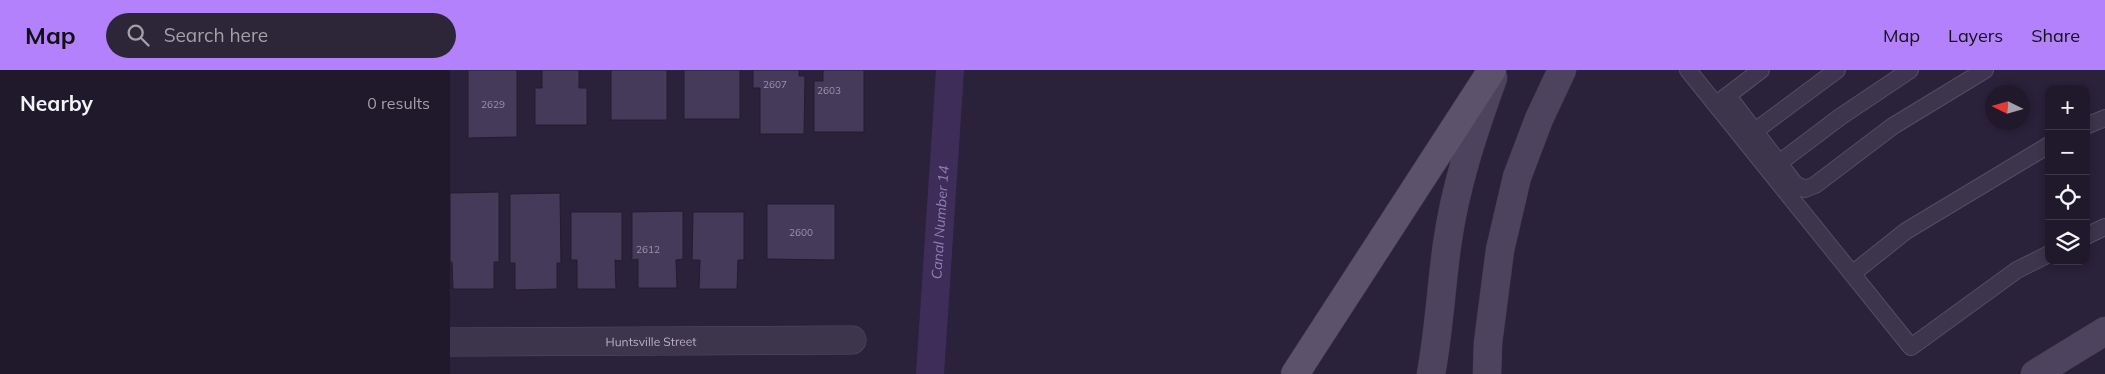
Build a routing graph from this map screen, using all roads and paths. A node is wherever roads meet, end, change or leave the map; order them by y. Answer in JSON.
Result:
{"nodes":[{"id":1,"x":1492,"y":70,"type":"edge"},
{"id":2,"x":1496,"y":70,"type":"edge"},
{"id":3,"x":1562,"y":70,"type":"edge"},
{"id":4,"x":1688,"y":70,"type":"edge"},
{"id":5,"x":1761,"y":70,"type":"edge"},
{"id":6,"x":1837,"y":70,"type":"edge"},
{"id":7,"x":1910,"y":70,"type":"edge"},
{"id":8,"x":1985,"y":70,"type":"edge"},
{"id":9,"x":1722,"y":100,"type":"junction"},
{"id":10,"x":2105,"y":118,"type":"edge"},
{"id":11,"x":2090,"y":124,"type":"edge"},
{"id":12,"x":1755,"y":131,"type":"junction"},
{"id":13,"x":2045,"y":147,"type":"edge"},
{"id":14,"x":1779,"y":163,"type":"junction"},
{"id":15,"x":2105,"y":227,"type":"edge"},
{"id":16,"x":2090,"y":234,"type":"edge"},
{"id":17,"x":2045,"y":256,"type":"edge"},
{"id":18,"x":1852,"y":274,"type":"junction"},
{"id":19,"x":2105,"y":331,"type":"edge"},
{"id":20,"x":852,"y":340,"type":"dead end"},
{"id":21,"x":450,"y":342,"type":"edge"},
{"id":22,"x":1295,"y":374,"type":"edge"},
{"id":23,"x":1431,"y":374,"type":"edge"},
{"id":24,"x":1487,"y":374,"type":"edge"},
{"id":25,"x":2035,"y":374,"type":"edge"}],
"edges":[{"from":1,"to":22,"type":"main road"},
{"from":2,"to":23,"type":"main road"},
{"from":3,"to":24,"type":"main road"},
{"from":4,"to":9,"type":"lane"},
{"from":5,"to":9,"type":"lane"},
{"from":6,"to":12,"type":"lane"},
{"from":7,"to":14,"type":"lane"},
{"from":8,"to":14,"type":"lane"},
{"from":9,"to":12,"type":"lane"},
{"from":9,"to":18,"type":"lane"},
{"from":10,"to":11,"type":"lane"},
{"from":12,"to":14,"type":"lane"},
{"from":13,"to":18,"type":"lane"},
{"from":15,"to":16,"type":"lane"},
{"from":17,"to":18,"type":"lane"},
{"from":19,"to":25,"type":"main road"},
{"from":20,"to":21,"type":"street","name":"Huntsville Street"}]}
